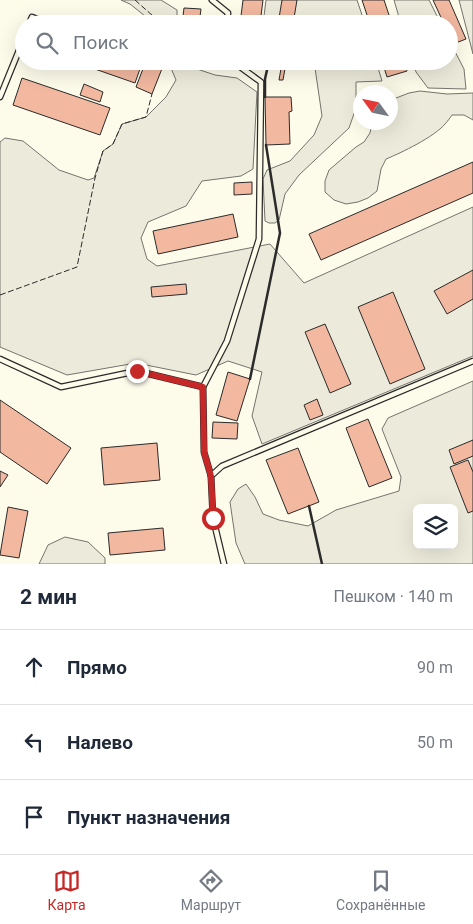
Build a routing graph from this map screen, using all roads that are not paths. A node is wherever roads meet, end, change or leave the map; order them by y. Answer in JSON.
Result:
{"nodes":[{"id":1,"x":212,"y":0,"type":"edge"},
{"id":2,"x":228,"y":15,"type":"edge"},
{"id":3,"x":15,"y":60,"type":"edge"},
{"id":4,"x":245,"y":70,"type":"edge"},
{"id":5,"x":0,"y":97,"type":"edge"},
{"id":6,"x":0,"y":359,"type":"edge"},
{"id":7,"x":473,"y":361,"type":"edge"},
{"id":8,"x":203,"y":387,"type":"junction"},
{"id":9,"x":211,"y":476,"type":"junction"},
{"id":10,"x":224,"y":564,"type":"edge"}],
"edges":[{"from":1,"to":2,"type":"lane"},
{"from":3,"to":5,"type":"lane"},
{"from":4,"to":8,"type":"lane"},
{"from":6,"to":8,"type":"lane"},
{"from":7,"to":9,"type":"lane"},
{"from":8,"to":9,"type":"lane"},
{"from":9,"to":10,"type":"lane"}]}
